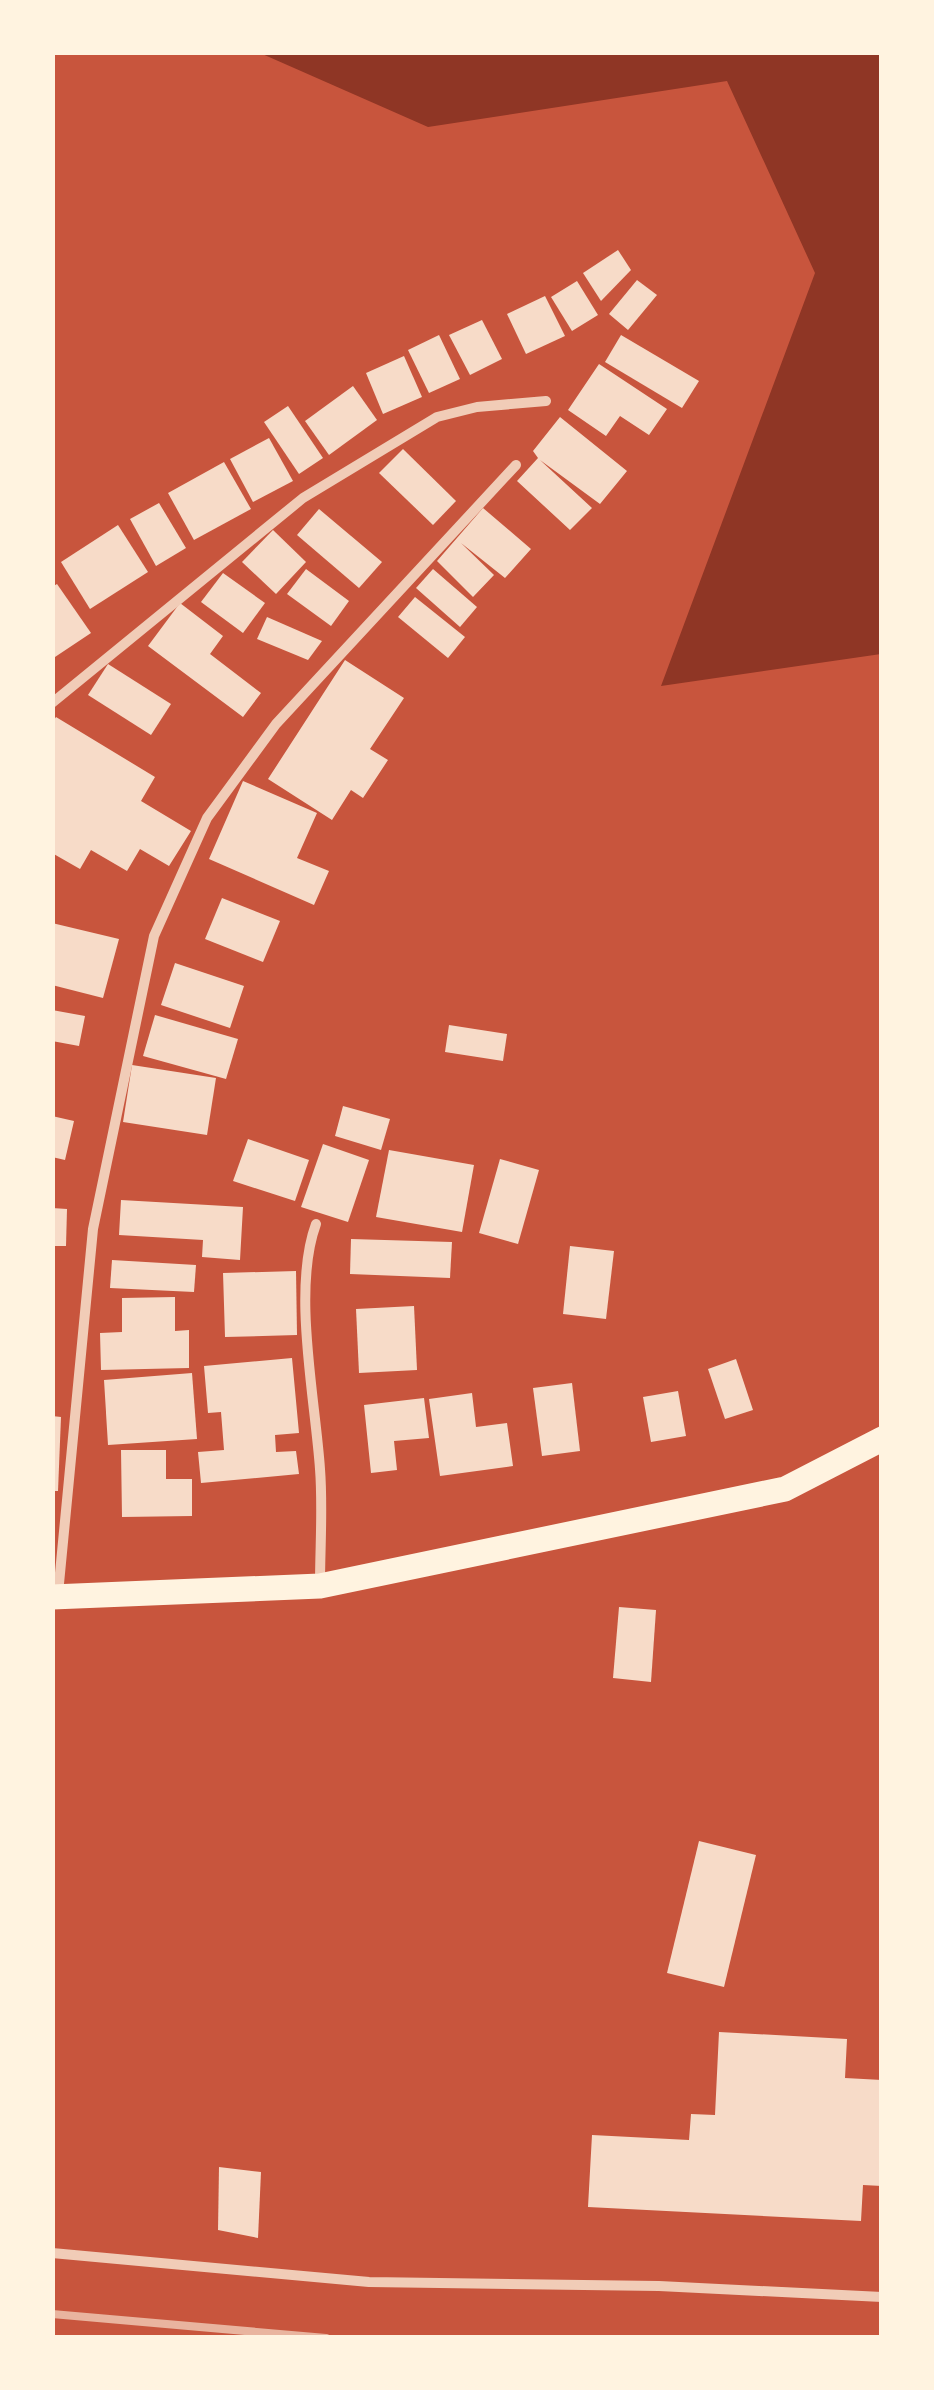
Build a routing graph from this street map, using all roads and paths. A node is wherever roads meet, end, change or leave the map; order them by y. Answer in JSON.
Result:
{"nodes":[{"id":1,"x":546,"y":401,"type":"dead end"},
{"id":2,"x":516,"y":466,"type":"dead end"},
{"id":3,"x":52,"y":702,"type":"edge"},
{"id":4,"x":316,"y":1224,"type":"dead end"},
{"id":5,"x":882,"y":1439,"type":"edge"},
{"id":6,"x":320,"y":1586,"type":"junction"},
{"id":7,"x":55,"y":1597,"type":"edge"},
{"id":8,"x":52,"y":2252,"type":"edge"},
{"id":9,"x":882,"y":2297,"type":"edge"}],
"edges":[{"from":1,"to":3,"type":"street"},
{"from":2,"to":7,"type":"street"},
{"from":4,"to":6,"type":"street"},
{"from":5,"to":6,"type":"main road"},
{"from":6,"to":7,"type":"main road"},
{"from":8,"to":9,"type":"street"}]}
